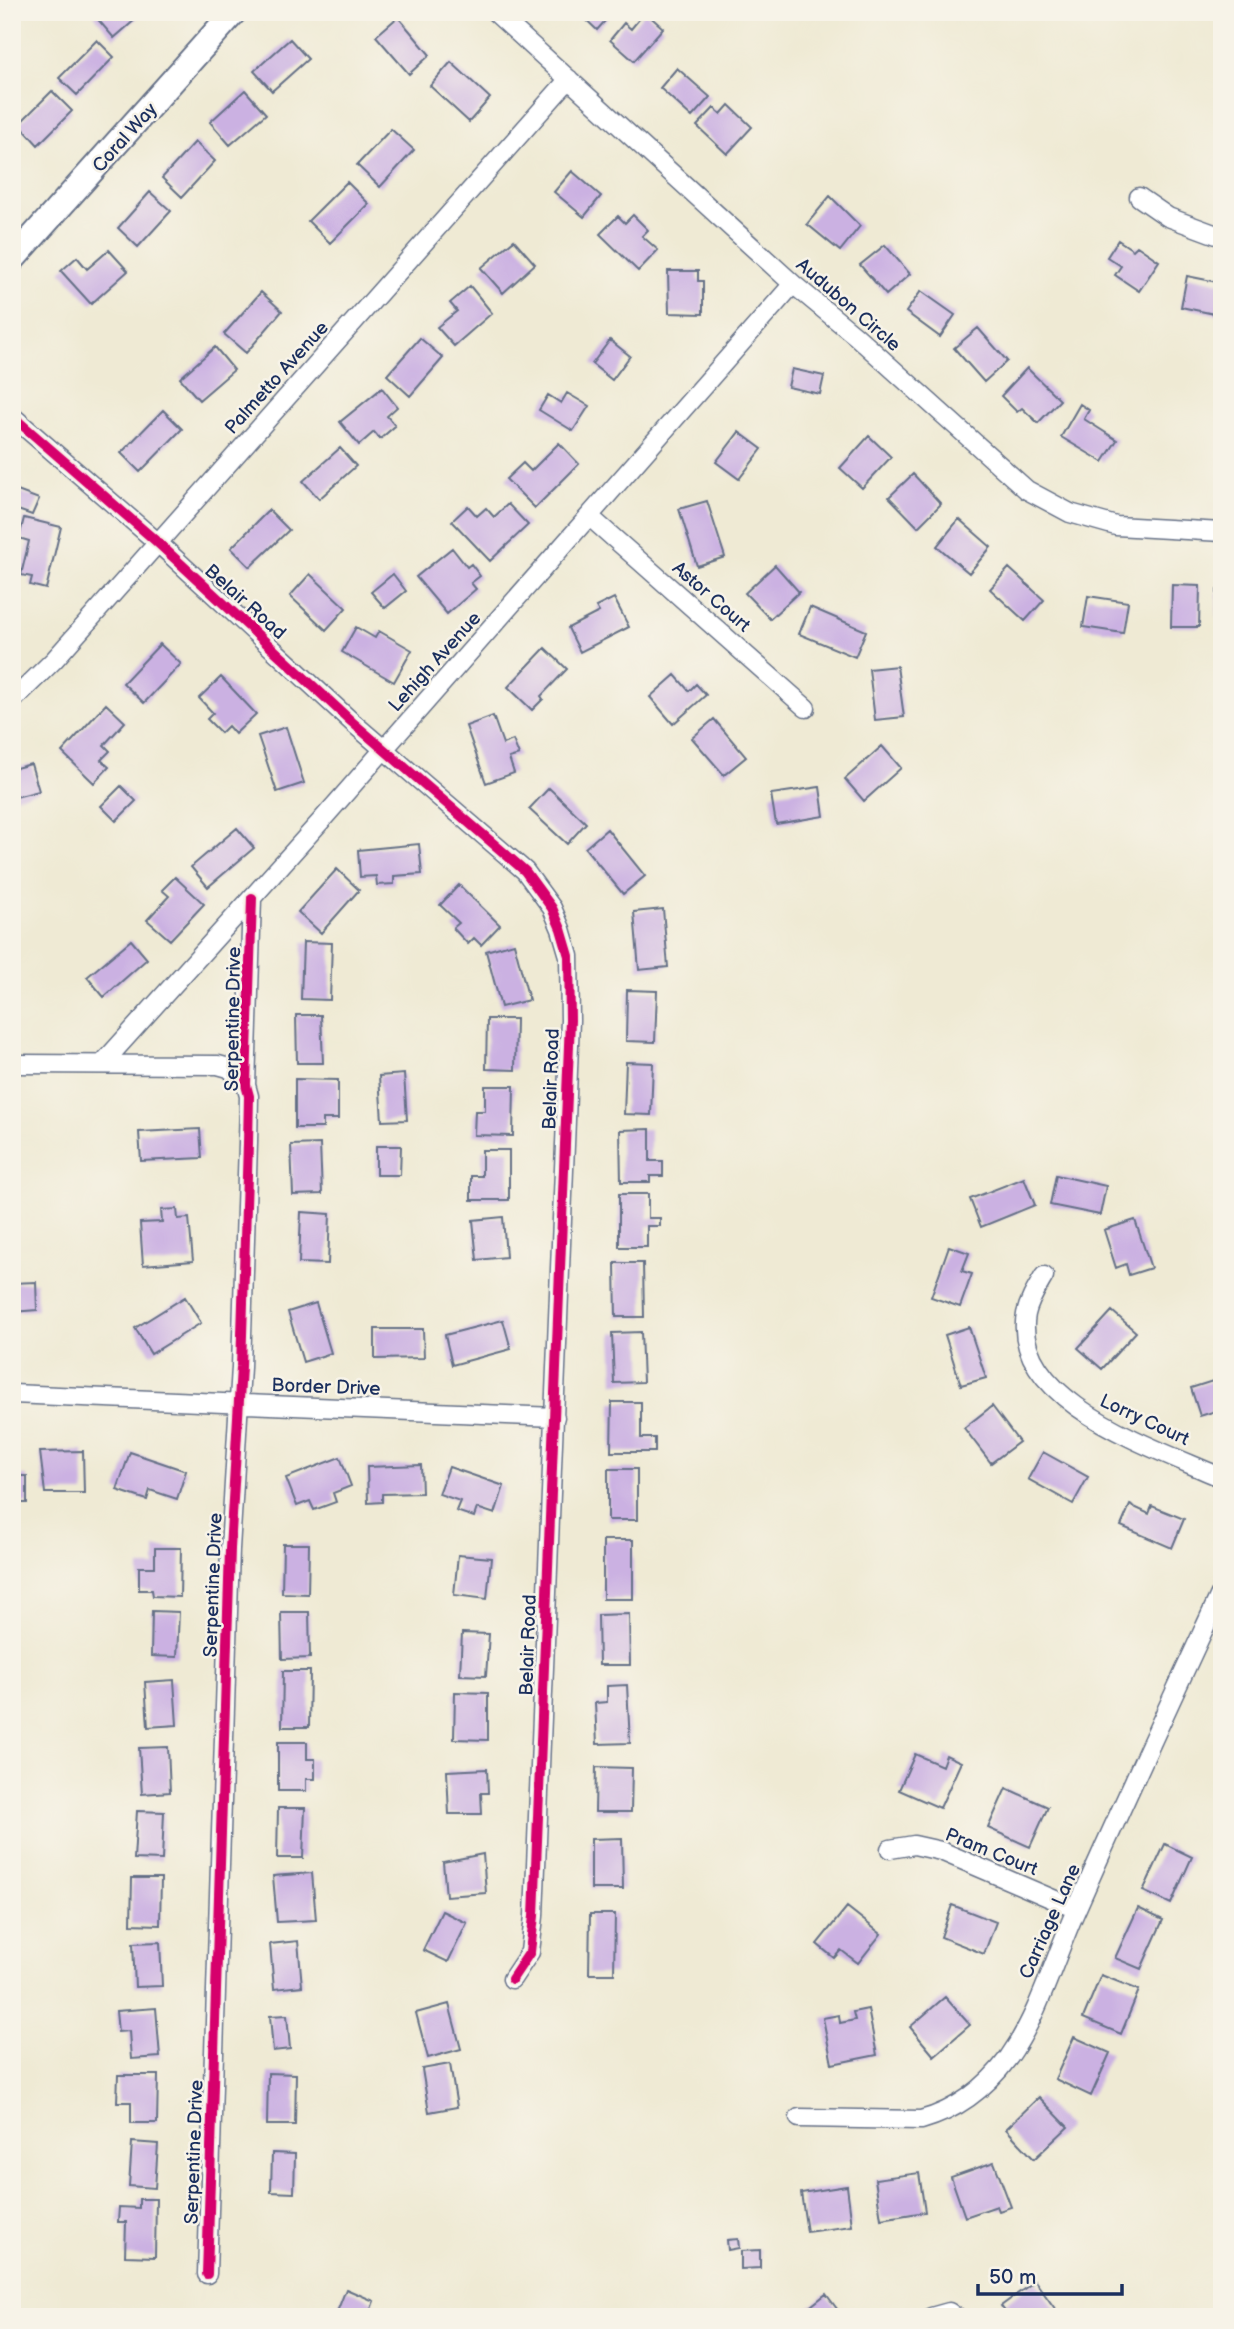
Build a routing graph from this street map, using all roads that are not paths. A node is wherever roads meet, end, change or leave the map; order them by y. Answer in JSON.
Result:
{"nodes":[{"id":1,"x":234,"y":12,"type":"edge"},
{"id":2,"x":495,"y":12,"type":"edge"},
{"id":3,"x":569,"y":79,"type":"junction"},
{"id":4,"x":1139,"y":197,"type":"dead end"},
{"id":5,"x":1222,"y":237,"type":"edge"},
{"id":6,"x":12,"y":260,"type":"edge"},
{"id":7,"x":793,"y":284,"type":"junction"},
{"id":8,"x":12,"y":416,"type":"edge"},
{"id":9,"x":590,"y":517,"type":"junction"},
{"id":10,"x":1222,"y":531,"type":"edge"},
{"id":11,"x":157,"y":542,"type":"junction"},
{"id":12,"x":12,"y":701,"type":"edge"},
{"id":13,"x":806,"y":708,"type":"dead end"},
{"id":14,"x":384,"y":749,"type":"junction"},
{"id":15,"x":252,"y":898,"type":"junction"},
{"id":16,"x":103,"y":1063,"type":"junction"},
{"id":17,"x":15,"y":1064,"type":"dead end"},
{"id":18,"x":246,"y":1085,"type":"junction"},
{"id":19,"x":1044,"y":1276,"type":"dead end"},
{"id":20,"x":12,"y":1394,"type":"edge"},
{"id":21,"x":238,"y":1403,"type":"junction"},
{"id":22,"x":555,"y":1417,"type":"junction"},
{"id":23,"x":1222,"y":1478,"type":"edge"},
{"id":24,"x":1222,"y":1590,"type":"edge"},
{"id":25,"x":890,"y":1849,"type":"dead end"},
{"id":26,"x":1076,"y":1909,"type":"junction"},
{"id":27,"x":512,"y":1979,"type":"dead end"},
{"id":28,"x":799,"y":2118,"type":"dead end"},
{"id":29,"x":207,"y":2274,"type":"dead end"},
{"id":30,"x":931,"y":2317,"type":"edge"},
{"id":31,"x":956,"y":2317,"type":"edge"}],
"edges":[{"from":1,"to":6,"type":"street","name":"Coral Way"},
{"from":2,"to":3,"type":"street","name":"Audubon Circle"},
{"from":3,"to":7,"type":"street","name":"Audubon Circle"},
{"from":3,"to":11,"type":"street","name":"Palmetto Avenue"},
{"from":4,"to":5,"type":"street"},
{"from":7,"to":9,"type":"street","name":"Lehigh Avenue"},
{"from":7,"to":10,"type":"street","name":"Audubon Circle"},
{"from":8,"to":11,"type":"street","name":"Belair Road"},
{"from":9,"to":13,"type":"street","name":"Astor Court"},
{"from":9,"to":14,"type":"street","name":"Lehigh Avenue"},
{"from":11,"to":12,"type":"street","name":"Palmetto Avenue"},
{"from":11,"to":14,"type":"street","name":"Belair Road"},
{"from":14,"to":15,"type":"street","name":"Lehigh Avenue"},
{"from":14,"to":22,"type":"street","name":"Belair Road"},
{"from":15,"to":16,"type":"street","name":"Lehigh Avenue"},
{"from":15,"to":18,"type":"street","name":"Serpentine Drive"},
{"from":16,"to":17,"type":"street"},
{"from":16,"to":18,"type":"street"},
{"from":18,"to":21,"type":"street","name":"Serpentine Drive"},
{"from":19,"to":23,"type":"street","name":"Lorry Court"},
{"from":20,"to":21,"type":"street","name":"Border Drive"},
{"from":21,"to":22,"type":"street","name":"Border Drive"},
{"from":21,"to":29,"type":"street","name":"Serpentine Drive"},
{"from":22,"to":27,"type":"street","name":"Belair Road"},
{"from":24,"to":26,"type":"street","name":"Carriage Lane"},
{"from":25,"to":26,"type":"street","name":"Pram Court"},
{"from":26,"to":28,"type":"street","name":"Carriage Lane"},
{"from":30,"to":31,"type":"street"}]}
